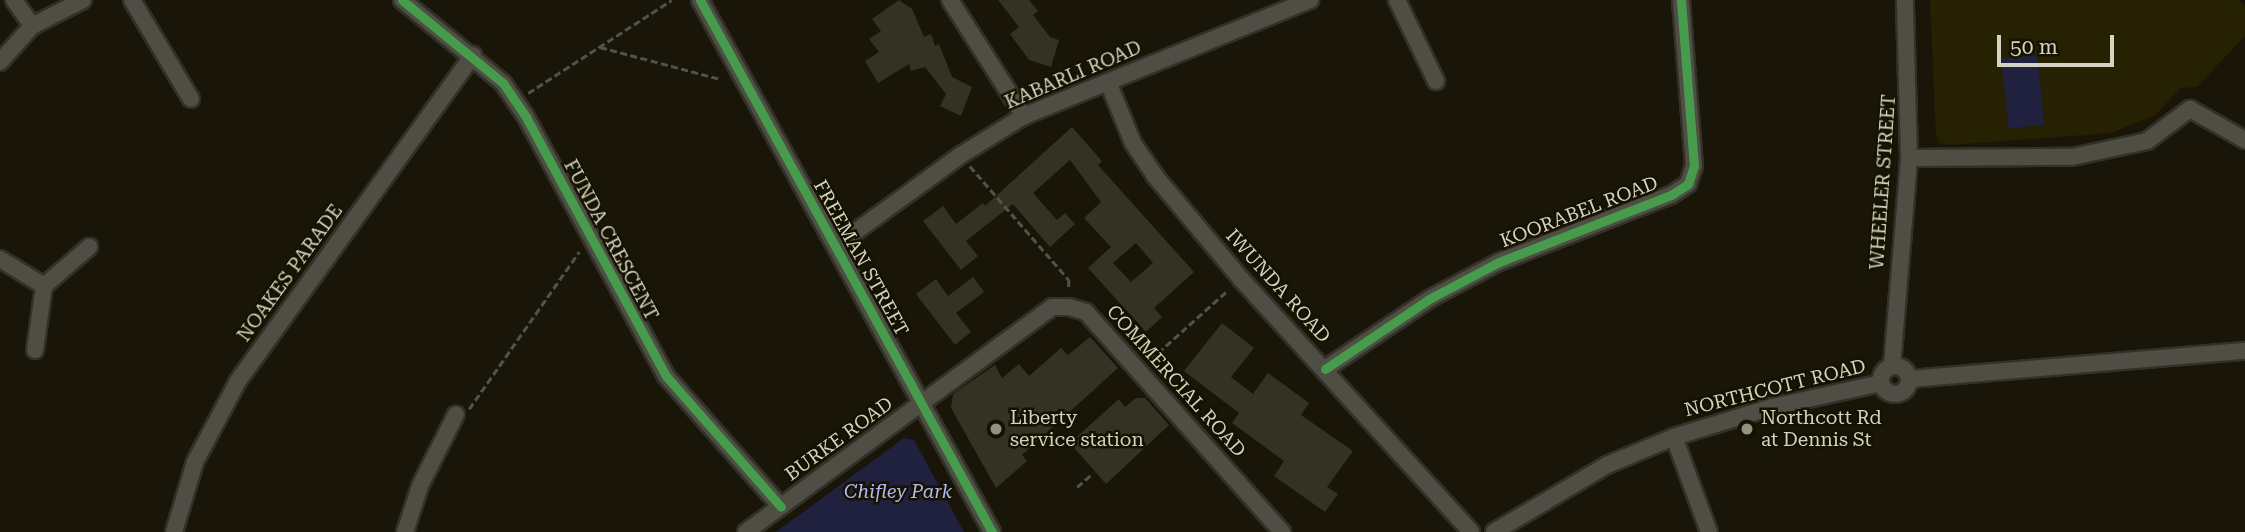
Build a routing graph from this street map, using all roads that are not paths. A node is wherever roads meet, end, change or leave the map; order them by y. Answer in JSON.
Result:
{"nodes":[{"id":1,"x":13,"y":0,"type":"edge"},
{"id":2,"x":83,"y":0,"type":"edge"},
{"id":3,"x":132,"y":0,"type":"edge"},
{"id":4,"x":402,"y":0,"type":"edge"},
{"id":5,"x":700,"y":0,"type":"edge"},
{"id":6,"x":950,"y":0,"type":"edge"},
{"id":7,"x":1310,"y":0,"type":"edge"},
{"id":8,"x":1396,"y":0,"type":"edge"},
{"id":9,"x":1681,"y":0,"type":"edge"},
{"id":10,"x":1905,"y":0,"type":"edge"},
{"id":11,"x":32,"y":26,"type":"junction"},
{"id":12,"x":473,"y":55,"type":"junction"},
{"id":13,"x":0,"y":62,"type":"edge"},
{"id":14,"x":1436,"y":81,"type":"dead end"},
{"id":15,"x":1108,"y":82,"type":"junction"},
{"id":16,"x":191,"y":100,"type":"dead end"},
{"id":17,"x":1024,"y":116,"type":"junction"},
{"id":18,"x":2245,"y":140,"type":"edge"},
{"id":19,"x":1909,"y":158,"type":"junction"},
{"id":20,"x":836,"y":246,"type":"junction"},
{"id":21,"x":89,"y":247,"type":"dead end"},
{"id":22,"x":0,"y":259,"type":"edge"},
{"id":23,"x":44,"y":286,"type":"junction"},
{"id":24,"x":36,"y":350,"type":"dead end"},
{"id":25,"x":2245,"y":351,"type":"edge"},
{"id":26,"x":1892,"y":366,"type":"junction"},
{"id":27,"x":1325,"y":369,"type":"junction"},
{"id":28,"x":1909,"y":379,"type":"junction"},
{"id":29,"x":1881,"y":383,"type":"junction"},
{"id":30,"x":923,"y":404,"type":"junction"},
{"id":31,"x":456,"y":414,"type":"dead end"},
{"id":32,"x":1674,"y":437,"type":"junction"},
{"id":33,"x":781,"y":507,"type":"junction"},
{"id":34,"x":174,"y":532,"type":"edge"},
{"id":35,"x":405,"y":532,"type":"edge"},
{"id":36,"x":746,"y":532,"type":"edge"},
{"id":37,"x":992,"y":532,"type":"edge"},
{"id":38,"x":1282,"y":532,"type":"edge"},
{"id":39,"x":1471,"y":532,"type":"edge"},
{"id":40,"x":1494,"y":532,"type":"edge"},
{"id":41,"x":1709,"y":532,"type":"edge"}],
"edges":[{"from":1,"to":11,"type":"street"},
{"from":2,"to":11,"type":"street"},
{"from":3,"to":16,"type":"street"},
{"from":4,"to":12,"type":"street","name":"FUNDA CRESCENT"},
{"from":5,"to":20,"type":"street","name":"FREEMAN STREET"},
{"from":6,"to":17,"type":"street"},
{"from":7,"to":15,"type":"street","name":"KABARLI ROAD"},
{"from":8,"to":14,"type":"street"},
{"from":9,"to":27,"type":"street","name":"KOORABEL ROAD"},
{"from":10,"to":19,"type":"street","name":"WHEELER STREET"},
{"from":11,"to":13,"type":"street"},
{"from":12,"to":33,"type":"street","name":"FUNDA CRESCENT"},
{"from":12,"to":34,"type":"street","name":"NOAKES PARADE"},
{"from":15,"to":17,"type":"street","name":"KABARLI ROAD"},
{"from":15,"to":27,"type":"street","name":"IWUNDA ROAD"},
{"from":17,"to":20,"type":"street","name":"KABARLI ROAD"},
{"from":18,"to":19,"type":"street"},
{"from":19,"to":26,"type":"street","name":"WHEELER STREET"},
{"from":20,"to":30,"type":"street","name":"FREEMAN STREET"},
{"from":21,"to":23,"type":"street"},
{"from":22,"to":23,"type":"street"},
{"from":23,"to":24,"type":"street"},
{"from":25,"to":28,"type":"street"},
{"from":26,"to":28,"type":"street"},
{"from":26,"to":29,"type":"street"},
{"from":27,"to":39,"type":"street","name":"IWUNDA ROAD"},
{"from":28,"to":29,"type":"street"},
{"from":29,"to":32,"type":"street","name":"NORTHCOTT ROAD"},
{"from":30,"to":33,"type":"street","name":"BURKE ROAD"},
{"from":30,"to":37,"type":"street","name":"FREEMAN STREET"},
{"from":30,"to":38,"type":"street","name":"COMMERCIAL ROAD"},
{"from":31,"to":35,"type":"street"},
{"from":32,"to":40,"type":"street","name":"NORTHCOTT ROAD"},
{"from":32,"to":41,"type":"street"},
{"from":33,"to":36,"type":"street","name":"BURKE ROAD"}]}
